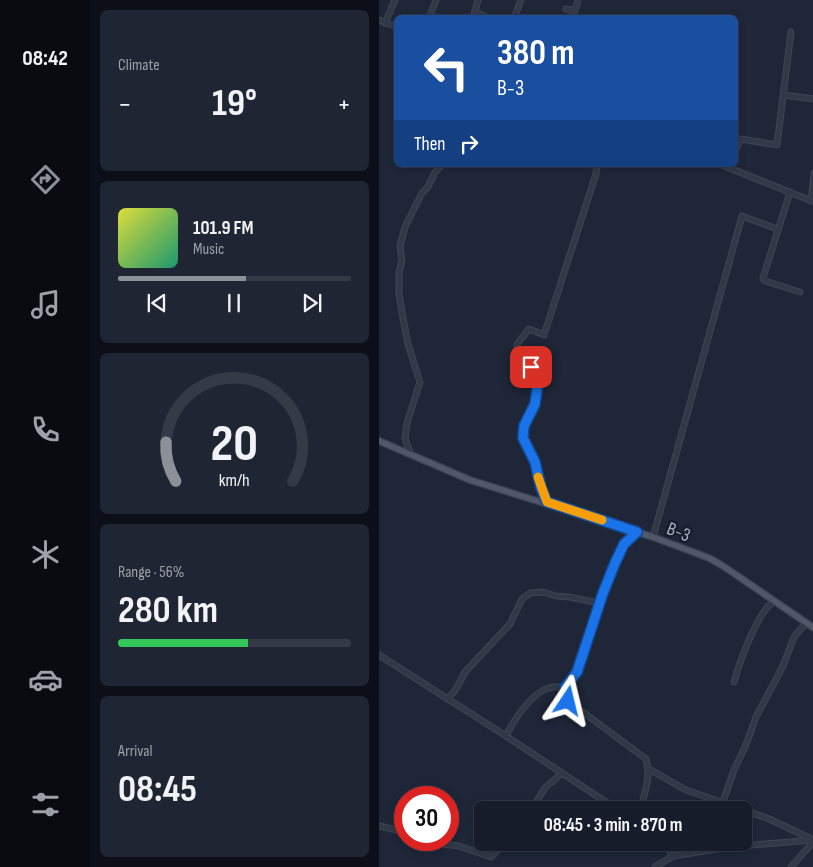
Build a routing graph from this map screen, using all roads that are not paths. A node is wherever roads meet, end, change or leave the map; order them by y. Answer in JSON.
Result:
{"nodes":[{"id":1,"x":395,"y":0,"type":"edge"},
{"id":2,"x":436,"y":0,"type":"edge"},
{"id":3,"x":478,"y":0,"type":"edge"},
{"id":4,"x":521,"y":0,"type":"edge"},
{"id":5,"x":578,"y":0,"type":"edge"},
{"id":6,"x":566,"y":9,"type":"dead end"},
{"id":7,"x":430,"y":15,"type":"edge"},
{"id":8,"x":474,"y":15,"type":"edge"},
{"id":9,"x":515,"y":15,"type":"edge"},
{"id":10,"x":379,"y":20,"type":"edge"},
{"id":11,"x":385,"y":22,"type":"junction"},
{"id":12,"x":394,"y":26,"type":"edge"},
{"id":13,"x":791,"y":32,"type":"dead end"},
{"id":14,"x":784,"y":94,"type":"junction"},
{"id":15,"x":813,"y":99,"type":"edge"},
{"id":16,"x":738,"y":146,"type":"edge"},
{"id":17,"x":441,"y":167,"type":"edge"},
{"id":18,"x":597,"y":167,"type":"edge"},
{"id":19,"x":732,"y":167,"type":"edge"},
{"id":20,"x":813,"y":173,"type":"edge"},
{"id":21,"x":790,"y":192,"type":"junction"},
{"id":22,"x":812,"y":202,"type":"edge"},
{"id":23,"x":777,"y":229,"type":"junction"},
{"id":24,"x":800,"y":292,"type":"dead end"},
{"id":25,"x":379,"y":441,"type":"edge"},
{"id":26,"x":411,"y":454,"type":"junction"},
{"id":27,"x":547,"y":502,"type":"junction"},
{"id":28,"x":637,"y":532,"type":"junction"},
{"id":29,"x":653,"y":537,"type":"junction"},
{"id":30,"x":775,"y":601,"type":"junction"},
{"id":31,"x":599,"y":603,"type":"junction"},
{"id":32,"x":806,"y":623,"type":"junction"},
{"id":33,"x":813,"y":628,"type":"edge"},
{"id":34,"x":379,"y":655,"type":"edge"},
{"id":35,"x":734,"y":682,"type":"dead end"},
{"id":36,"x":565,"y":687,"type":"junction"},
{"id":37,"x":447,"y":699,"type":"junction"},
{"id":38,"x":507,"y":736,"type":"junction"},
{"id":39,"x":649,"y":769,"type":"junction"},
{"id":40,"x":562,"y":773,"type":"junction"},
{"id":41,"x":537,"y":801,"type":"edge"},
{"id":42,"x":605,"y":801,"type":"edge"},
{"id":43,"x":643,"y":801,"type":"edge"},
{"id":44,"x":716,"y":801,"type":"edge"},
{"id":45,"x":723,"y":801,"type":"edge"},
{"id":46,"x":752,"y":813,"type":"edge"},
{"id":47,"x":379,"y":826,"type":"edge"},
{"id":48,"x":394,"y":829,"type":"edge"},
{"id":49,"x":813,"y":840,"type":"edge"},
{"id":50,"x":752,"y":845,"type":"edge"},
{"id":51,"x":459,"y":846,"type":"edge"},
{"id":52,"x":497,"y":851,"type":"edge"},
{"id":53,"x":670,"y":851,"type":"edge"},
{"id":54,"x":702,"y":851,"type":"edge"},
{"id":55,"x":673,"y":856,"type":"junction"},
{"id":56,"x":663,"y":865,"type":"edge"},
{"id":57,"x":655,"y":867,"type":"edge"},
{"id":58,"x":791,"y":867,"type":"edge"}],
"edges":[{"from":1,"to":11,"type":"street"},
{"from":2,"to":7,"type":"street"},
{"from":3,"to":8,"type":"street"},
{"from":4,"to":9,"type":"street"},
{"from":5,"to":6,"type":"street"},
{"from":10,"to":11,"type":"street"},
{"from":11,"to":12,"type":"street"},
{"from":13,"to":14,"type":"street"},
{"from":14,"to":15,"type":"street"},
{"from":14,"to":16,"type":"street"},
{"from":17,"to":26,"type":"street"},
{"from":18,"to":27,"type":"street"},
{"from":19,"to":21,"type":"street"},
{"from":20,"to":22,"type":"street"},
{"from":21,"to":22,"type":"street"},
{"from":21,"to":23,"type":"street"},
{"from":23,"to":24,"type":"street"},
{"from":23,"to":29,"type":"street"},
{"from":25,"to":26,"type":"main road","name":"B-3"},
{"from":26,"to":27,"type":"main road","name":"B-3"},
{"from":27,"to":28,"type":"main road","name":"B-3"},
{"from":28,"to":29,"type":"main road","name":"B-3"},
{"from":28,"to":31,"type":"street"},
{"from":29,"to":30,"type":"main road","name":"B-3"},
{"from":30,"to":32,"type":"main road","name":"B-3"},
{"from":30,"to":35,"type":"street"},
{"from":31,"to":36,"type":"street"},
{"from":31,"to":37,"type":"street"},
{"from":32,"to":33,"type":"main road","name":"B-3"},
{"from":32,"to":45,"type":"street"},
{"from":34,"to":37,"type":"street"},
{"from":36,"to":38,"type":"street"},
{"from":36,"to":39,"type":"street"},
{"from":37,"to":38,"type":"street"},
{"from":38,"to":40,"type":"street"},
{"from":39,"to":43,"type":"street"},
{"from":39,"to":44,"type":"street"},
{"from":40,"to":41,"type":"street"},
{"from":40,"to":42,"type":"street"},
{"from":46,"to":49,"type":"street"},
{"from":47,"to":48,"type":"street"},
{"from":49,"to":50,"type":"street"},
{"from":49,"to":58,"type":"street"},
{"from":51,"to":52,"type":"street"},
{"from":53,"to":55,"type":"street"},
{"from":54,"to":55,"type":"street"},
{"from":55,"to":56,"type":"street"},
{"from":56,"to":57,"type":"street"}]}
